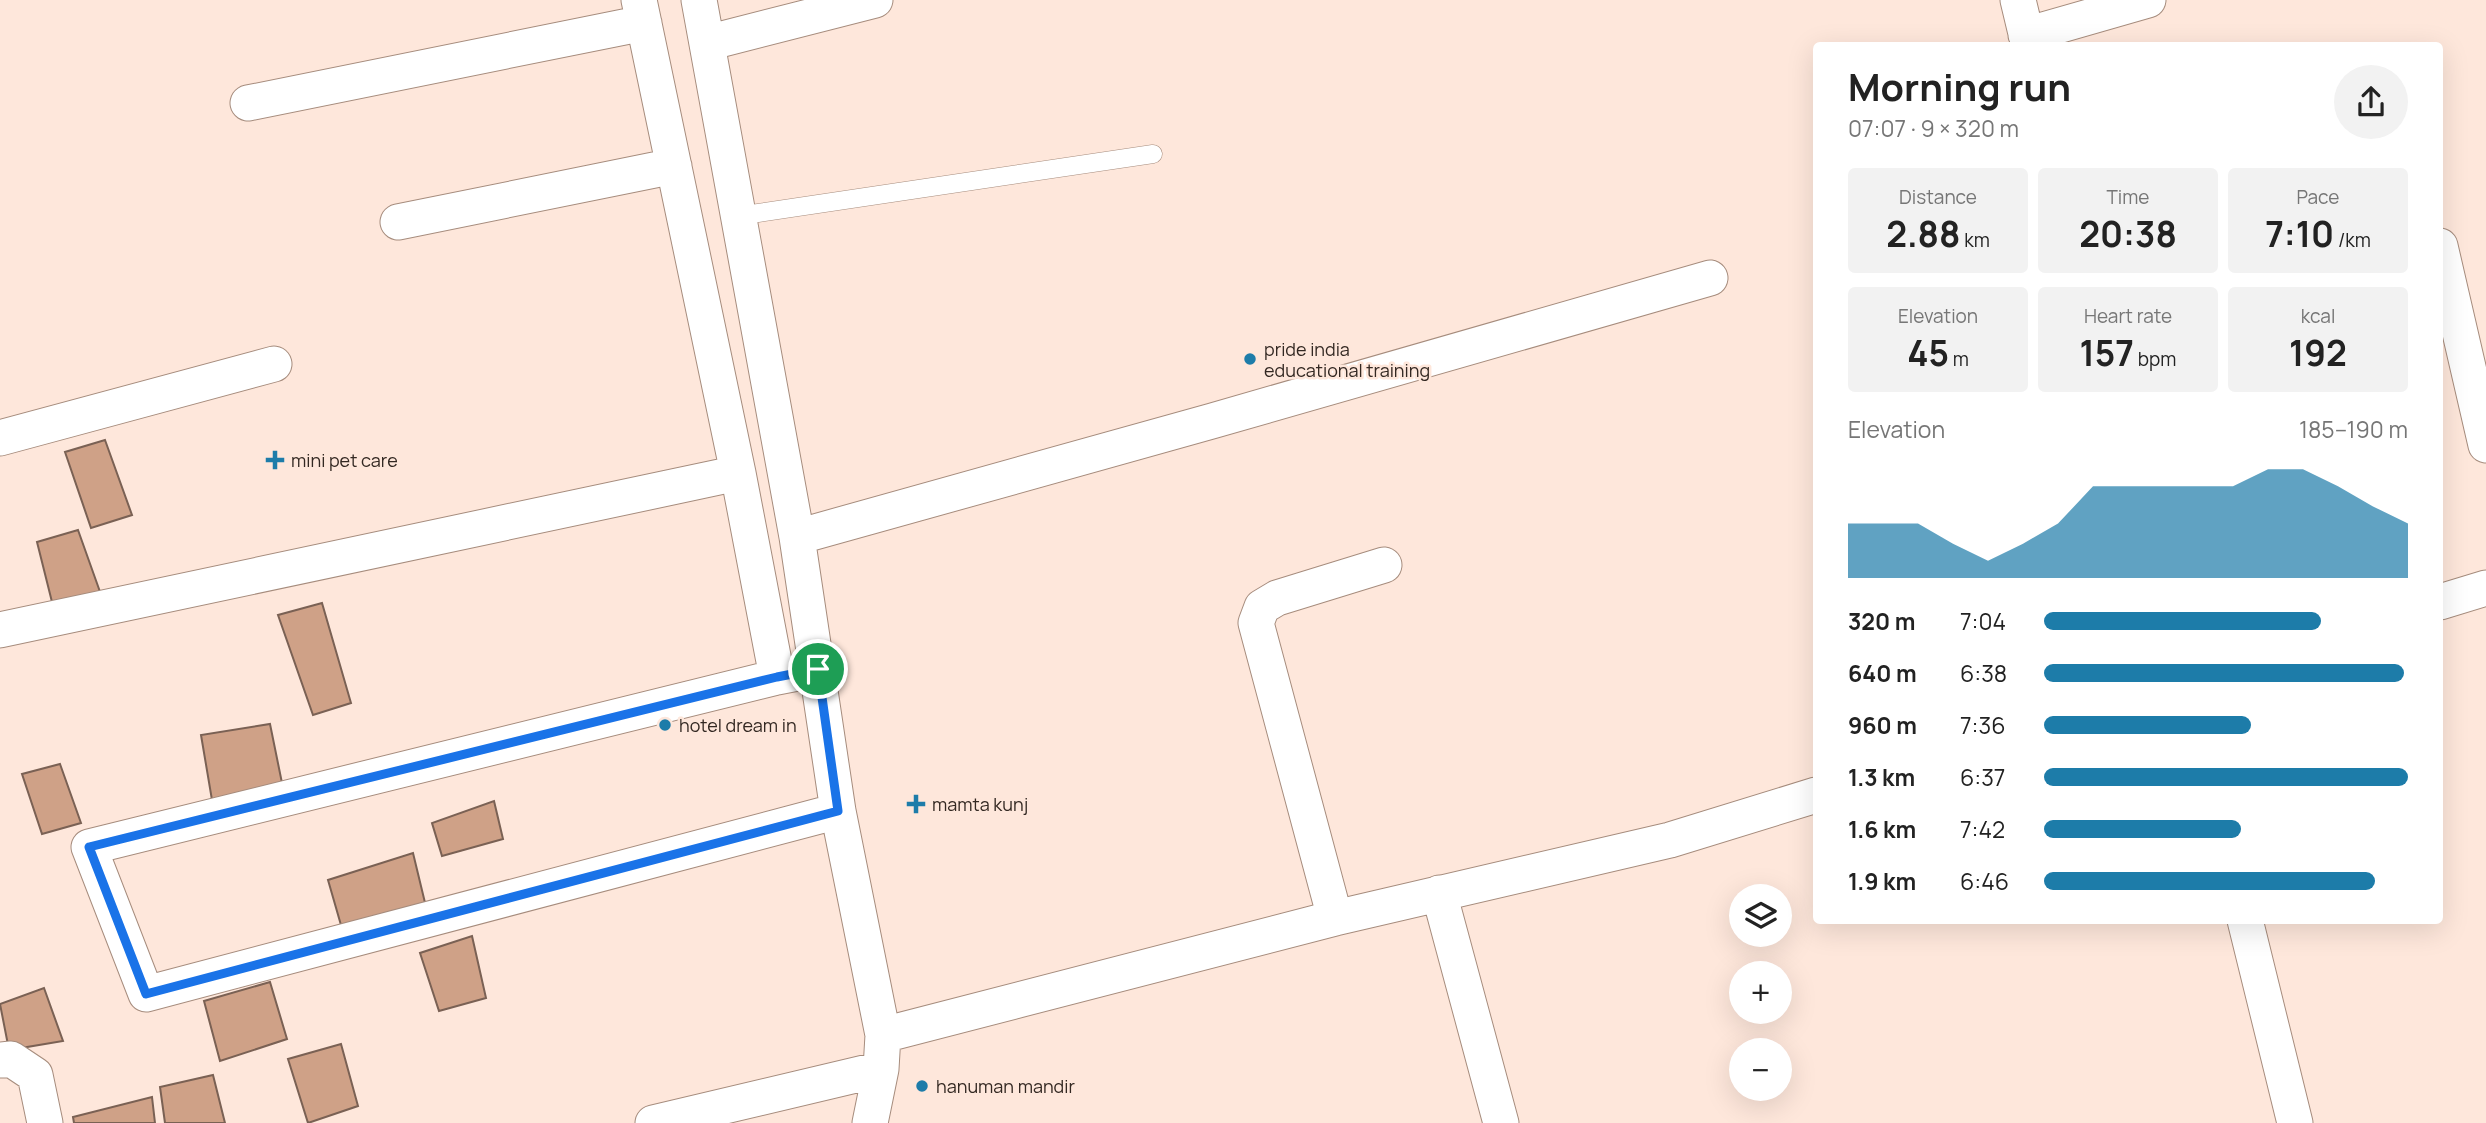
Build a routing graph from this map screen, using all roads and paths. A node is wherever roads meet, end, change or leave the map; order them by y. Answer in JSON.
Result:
{"nodes":[{"id":1,"x":699,"y":0,"type":"edge"},
{"id":2,"x":875,"y":0,"type":"edge"},
{"id":3,"x":2018,"y":0,"type":"edge"},
{"id":4,"x":2148,"y":0,"type":"edge"},
{"id":5,"x":641,"y":11,"type":"edge"},
{"id":6,"x":2028,"y":40,"type":"edge"},
{"id":7,"x":707,"y":43,"type":"junction"},
{"id":8,"x":248,"y":103,"type":"dead end"},
{"id":9,"x":1153,"y":154,"type":"dead end"},
{"id":10,"x":674,"y":166,"type":"junction"},
{"id":11,"x":738,"y":216,"type":"junction"},
{"id":12,"x":398,"y":222,"type":"dead end"},
{"id":13,"x":2443,"y":259,"type":"edge"},
{"id":14,"x":1710,"y":278,"type":"dead end"},
{"id":15,"x":274,"y":364,"type":"dead end"},
{"id":16,"x":0,"y":438,"type":"edge"},
{"id":17,"x":2486,"y":445,"type":"edge"},
{"id":18,"x":738,"y":473,"type":"junction"},
{"id":19,"x":797,"y":537,"type":"junction"},
{"id":20,"x":1384,"y":565,"type":"dead end"},
{"id":21,"x":2486,"y":588,"type":"edge"},
{"id":22,"x":2443,"y":601,"type":"edge"},
{"id":23,"x":0,"y":630,"type":"edge"},
{"id":24,"x":818,"y":669,"type":"junction"},
{"id":25,"x":777,"y":677,"type":"junction"},
{"id":26,"x":1813,"y":796,"type":"edge"},
{"id":27,"x":838,"y":811,"type":"junction"},
{"id":28,"x":1439,"y":893,"type":"junction"},
{"id":29,"x":1335,"y":918,"type":"junction"},
{"id":30,"x":2246,"y":924,"type":"edge"},
{"id":31,"x":883,"y":1035,"type":"junction"},
{"id":32,"x":0,"y":1060,"type":"edge"},
{"id":33,"x":881,"y":1069,"type":"junction"},
{"id":34,"x":45,"y":1123,"type":"edge"},
{"id":35,"x":653,"y":1123,"type":"edge"},
{"id":36,"x":870,"y":1123,"type":"edge"},
{"id":37,"x":1501,"y":1123,"type":"edge"},
{"id":38,"x":2295,"y":1123,"type":"edge"}],
"edges":[{"from":1,"to":7,"type":"street"},
{"from":2,"to":7,"type":"street"},
{"from":3,"to":6,"type":"street"},
{"from":4,"to":6,"type":"street"},
{"from":5,"to":8,"type":"street"},
{"from":5,"to":10,"type":"street"},
{"from":7,"to":11,"type":"street"},
{"from":9,"to":11,"type":"lane"},
{"from":10,"to":12,"type":"street"},
{"from":10,"to":18,"type":"street"},
{"from":11,"to":19,"type":"street"},
{"from":13,"to":17,"type":"street"},
{"from":14,"to":19,"type":"street"},
{"from":15,"to":16,"type":"street"},
{"from":18,"to":23,"type":"street"},
{"from":18,"to":25,"type":"street"},
{"from":19,"to":24,"type":"street"},
{"from":20,"to":29,"type":"street"},
{"from":21,"to":22,"type":"street"},
{"from":24,"to":25,"type":"street"},
{"from":24,"to":27,"type":"street"},
{"from":25,"to":27,"type":"street"},
{"from":26,"to":28,"type":"street"},
{"from":27,"to":31,"type":"street"},
{"from":28,"to":29,"type":"street"},
{"from":28,"to":37,"type":"street"},
{"from":29,"to":31,"type":"street"},
{"from":30,"to":38,"type":"street"},
{"from":31,"to":33,"type":"street"},
{"from":32,"to":34,"type":"street"},
{"from":33,"to":35,"type":"street"},
{"from":33,"to":36,"type":"street"}]}
